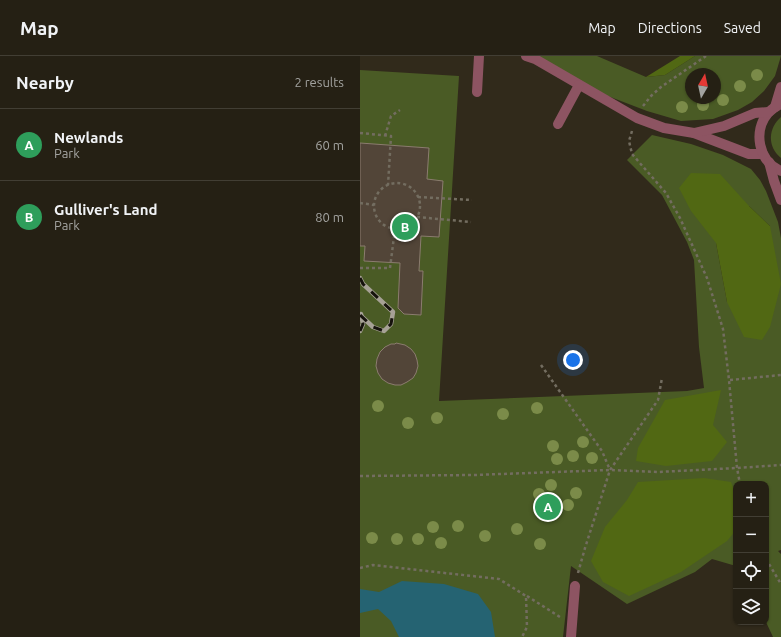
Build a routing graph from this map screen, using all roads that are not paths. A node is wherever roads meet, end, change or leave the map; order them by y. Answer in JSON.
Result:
{"nodes":[{"id":1,"x":479,"y":56,"type":"edge"},
{"id":2,"x":532,"y":57,"type":"edge"},
{"id":3,"x":579,"y":84,"type":"junction"},
{"id":4,"x":781,"y":87,"type":"edge"},
{"id":5,"x":478,"y":92,"type":"dead end"},
{"id":6,"x":775,"y":108,"type":"edge"},
{"id":7,"x":558,"y":124,"type":"dead end"},
{"id":8,"x":694,"y":133,"type":"junction"},
{"id":9,"x":766,"y":158,"type":"junction"},
{"id":10,"x":781,"y":171,"type":"edge"},
{"id":11,"x":781,"y":200,"type":"edge"},
{"id":12,"x":575,"y":586,"type":"road end"},
{"id":13,"x":571,"y":637,"type":"edge"}],
"edges":[{"from":1,"to":5,"type":"street"},
{"from":2,"to":3,"type":"street"},
{"from":3,"to":7,"type":"street"},
{"from":3,"to":8,"type":"street"},
{"from":4,"to":6,"type":"street"},
{"from":6,"to":8,"type":"street"},
{"from":6,"to":9,"type":"street"},
{"from":8,"to":9,"type":"street"},
{"from":9,"to":10,"type":"street"},
{"from":9,"to":11,"type":"street"},
{"from":12,"to":13,"type":"street"}]}
